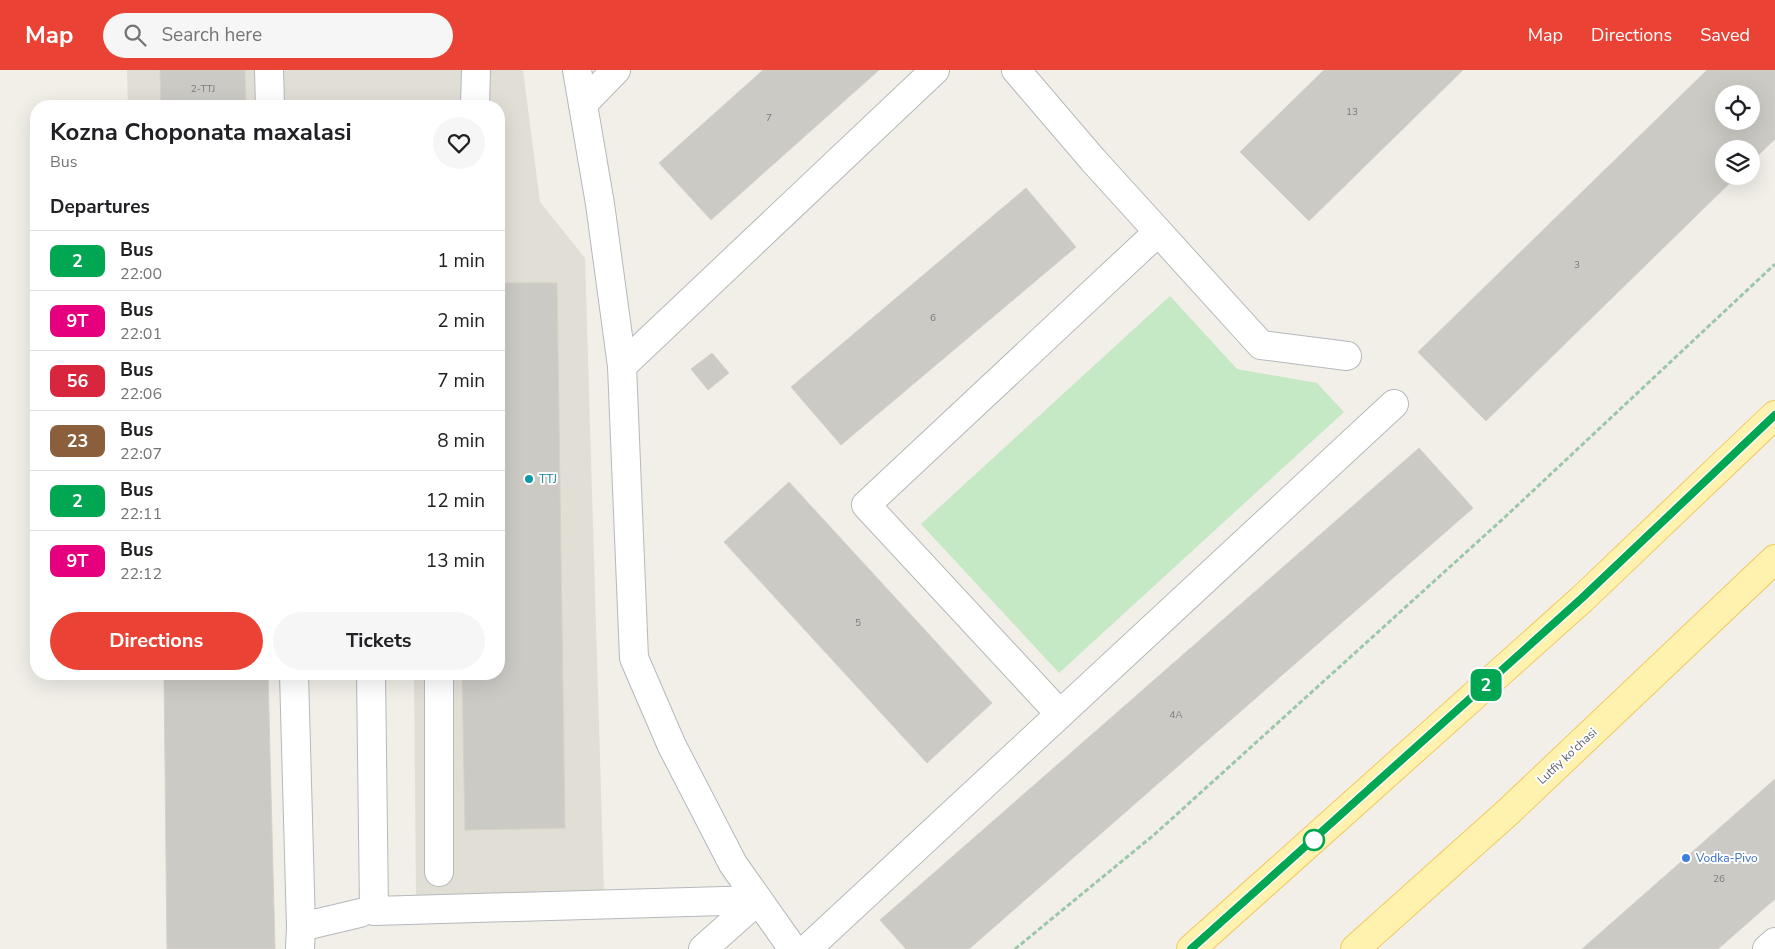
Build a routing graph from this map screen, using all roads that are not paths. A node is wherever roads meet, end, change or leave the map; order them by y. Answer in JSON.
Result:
{"nodes":[{"id":1,"x":270,"y":70,"type":"edge"},
{"id":2,"x":476,"y":70,"type":"edge"},
{"id":3,"x":577,"y":70,"type":"edge"},
{"id":4,"x":616,"y":70,"type":"edge"},
{"id":5,"x":935,"y":70,"type":"edge"},
{"id":6,"x":1016,"y":70,"type":"edge"},
{"id":7,"x":270,"y":100,"type":"edge"},
{"id":8,"x":475,"y":100,"type":"edge"},
{"id":9,"x":583,"y":104,"type":"junction"},
{"id":10,"x":1158,"y":232,"type":"junction"},
{"id":11,"x":1347,"y":356,"type":"dead end"},
{"id":12,"x":622,"y":366,"type":"junction"},
{"id":13,"x":1394,"y":404,"type":"dead end"},
{"id":14,"x":1775,"y":415,"type":"edge"},
{"id":15,"x":1775,"y":559,"type":"edge"},
{"id":16,"x":294,"y":680,"type":"edge"},
{"id":17,"x":371,"y":680,"type":"edge"},
{"id":18,"x":439,"y":680,"type":"edge"},
{"id":19,"x":1060,"y":714,"type":"junction"},
{"id":20,"x":439,"y":872,"type":"dead end"},
{"id":21,"x":758,"y":900,"type":"junction"},
{"id":22,"x":360,"y":912,"type":"dead end"},
{"id":23,"x":300,"y":938,"type":"edge"},
{"id":24,"x":1775,"y":942,"type":"edge"},
{"id":25,"x":703,"y":949,"type":"edge"},
{"id":26,"x":793,"y":949,"type":"edge"},
{"id":27,"x":807,"y":949,"type":"edge"},
{"id":28,"x":1191,"y":949,"type":"edge"},
{"id":29,"x":1356,"y":949,"type":"edge"},
{"id":30,"x":1767,"y":949,"type":"edge"}],
"edges":[{"from":1,"to":7,"type":"lane"},
{"from":2,"to":8,"type":"lane"},
{"from":3,"to":9,"type":"lane"},
{"from":4,"to":9,"type":"lane"},
{"from":5,"to":12,"type":"lane"},
{"from":6,"to":10,"type":"lane"},
{"from":9,"to":12,"type":"lane"},
{"from":10,"to":11,"type":"lane"},
{"from":10,"to":19,"type":"lane"},
{"from":12,"to":21,"type":"lane"},
{"from":13,"to":19,"type":"lane"},
{"from":14,"to":28,"type":"main road"},
{"from":15,"to":29,"type":"main road","name":"Lutfiy ko'chasi"},
{"from":16,"to":23,"type":"lane"},
{"from":17,"to":21,"type":"lane"},
{"from":18,"to":20,"type":"lane"},
{"from":19,"to":27,"type":"lane"},
{"from":21,"to":25,"type":"lane"},
{"from":21,"to":26,"type":"lane"},
{"from":22,"to":23,"type":"lane"},
{"from":24,"to":30,"type":"lane"}]}
